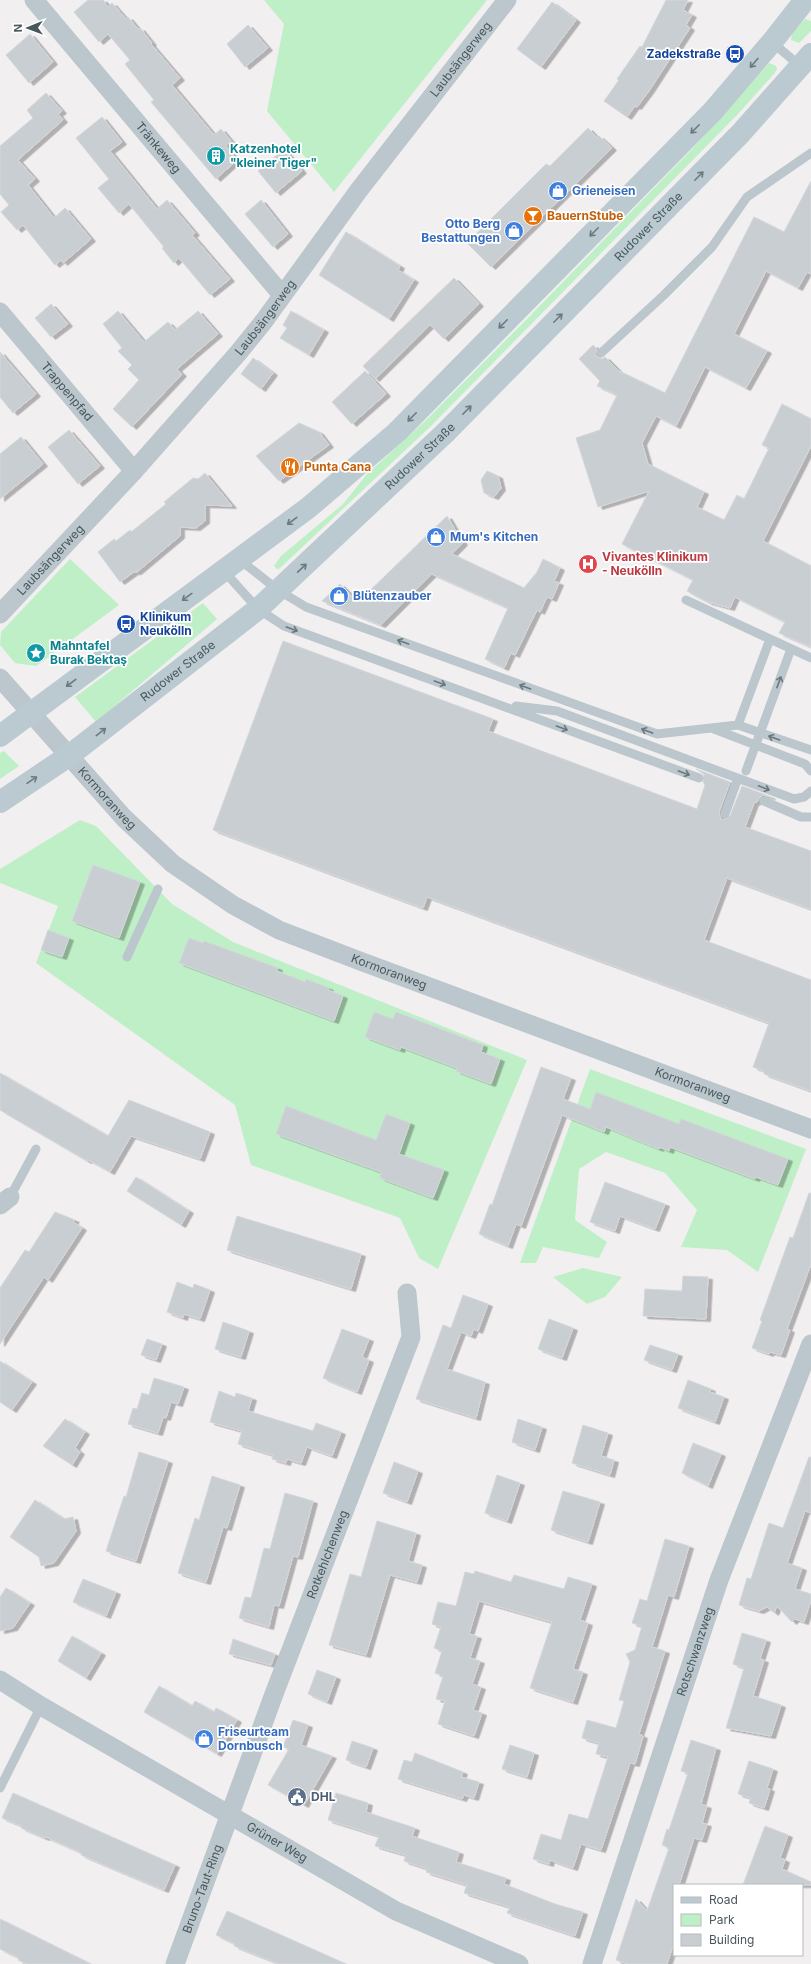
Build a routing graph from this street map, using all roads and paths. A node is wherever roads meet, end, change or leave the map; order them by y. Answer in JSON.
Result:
{"nodes":[{"id":1,"x":34,"y":0,"type":"edge"},
{"id":2,"x":507,"y":0,"type":"edge"},
{"id":3,"x":805,"y":0,"type":"edge"},
{"id":4,"x":772,"y":42,"type":"junction"},
{"id":5,"x":806,"y":60,"type":"edge"},
{"id":6,"x":811,"y":153,"type":"edge"},
{"id":7,"x":282,"y":295,"type":"junction"},
{"id":8,"x":0,"y":312,"type":"edge"},
{"id":9,"x":601,"y":353,"type":"dead end"},
{"id":10,"x":134,"y":471,"type":"junction"},
{"id":11,"x":232,"y":565,"type":"junction"},
{"id":12,"x":278,"y":590,"type":"junction"},
{"id":13,"x":686,"y":600,"type":"dead end"},
{"id":14,"x":258,"y":609,"type":"junction"},
{"id":15,"x":0,"y":614,"type":"edge"},
{"id":16,"x":770,"y":639,"type":"junction"},
{"id":17,"x":791,"y":649,"type":"junction"},
{"id":18,"x":811,"y":658,"type":"edge"},
{"id":19,"x":0,"y":678,"type":"edge"},
{"id":20,"x":500,"y":705,"type":"junction"},
{"id":21,"x":31,"y":712,"type":"junction"},
{"id":22,"x":738,"y":725,"type":"junction"},
{"id":23,"x":712,"y":728,"type":"junction"},
{"id":24,"x":760,"y":733,"type":"junction"},
{"id":25,"x":0,"y":736,"type":"edge"},
{"id":26,"x":756,"y":745,"type":"junction"},
{"id":27,"x":811,"y":750,"type":"edge"},
{"id":28,"x":70,"y":755,"type":"junction"},
{"id":29,"x":746,"y":771,"type":"dead end"},
{"id":30,"x":811,"y":771,"type":"edge"},
{"id":31,"x":699,"y":778,"type":"dead end"},
{"id":32,"x":738,"y":778,"type":"junction"},
{"id":33,"x":811,"y":791,"type":"edge"},
{"id":34,"x":764,"y":801,"type":"dead end"},
{"id":35,"x":0,"y":802,"type":"edge"},
{"id":36,"x":725,"y":814,"type":"dead end"},
{"id":37,"x":811,"y":817,"type":"edge"},
{"id":38,"x":158,"y":889,"type":"dead end"},
{"id":39,"x":127,"y":957,"type":"dead end"},
{"id":40,"x":811,"y":1129,"type":"edge"},
{"id":41,"x":36,"y":1149,"type":"dead end"},
{"id":42,"x":5,"y":1201,"type":"edge"},
{"id":43,"x":407,"y":1293,"type":"dead end"},
{"id":44,"x":811,"y":1344,"type":"edge"},
{"id":45,"x":0,"y":1680,"type":"edge"},
{"id":46,"x":41,"y":1706,"type":"junction"},
{"id":47,"x":0,"y":1788,"type":"edge"},
{"id":48,"x":230,"y":1815,"type":"junction"},
{"id":49,"x":176,"y":1964,"type":"edge"},
{"id":50,"x":519,"y":1964,"type":"edge"},
{"id":51,"x":592,"y":1964,"type":"edge"}],
"edges":[{"from":1,"to":7,"type":"street","name":"Tränkeweg"},
{"from":2,"to":7,"type":"street","name":"Laubsängerweg"},
{"from":3,"to":4,"type":"main road"},
{"from":4,"to":5,"type":"lane","name":"Rudower Straße"},
{"from":4,"to":11,"type":"main road","one_way":true},
{"from":12,"to":5,"type":"main road","name":"Rudower Straße","one_way":true},
{"from":6,"to":9,"type":"lane"},
{"from":7,"to":10,"type":"street","name":"Laubsängerweg"},
{"from":8,"to":10,"type":"street","name":"Trappenpfad"},
{"from":10,"to":15,"type":"street","name":"Laubsängerweg"},
{"from":11,"to":12,"type":"lane"},
{"from":11,"to":14,"type":"lane"},
{"from":11,"to":21,"type":"main road","one_way":true},
{"from":12,"to":14,"type":"main road","name":"Rudower Straße"},
{"from":23,"to":12,"type":"lane","one_way":true},
{"from":13,"to":16,"type":"lane"},
{"from":14,"to":20,"type":"lane","one_way":true},
{"from":28,"to":14,"type":"main road","name":"Rudower Straße","one_way":true},
{"from":16,"to":17,"type":"lane"},
{"from":16,"to":22,"type":"lane"},
{"from":17,"to":18,"type":"lane"},
{"from":24,"to":17,"type":"lane","one_way":true},
{"from":19,"to":21,"type":"street","name":"Kormoranweg"},
{"from":20,"to":31,"type":"lane","one_way":true},
{"from":20,"to":32,"type":"lane"},
{"from":21,"to":25,"type":"main road"},
{"from":21,"to":28,"type":"street","name":"Kormoranweg"},
{"from":22,"to":23,"type":"lane"},
{"from":22,"to":24,"type":"lane"},
{"from":23,"to":26,"type":"lane"},
{"from":24,"to":26,"type":"lane"},
{"from":27,"to":24,"type":"lane","one_way":true},
{"from":26,"to":29,"type":"lane"},
{"from":26,"to":30,"type":"lane"},
{"from":35,"to":28,"type":"main road","name":"Rudower Straße","one_way":true},
{"from":28,"to":40,"type":"street","name":"Kormoranweg"},
{"from":32,"to":33,"type":"lane","one_way":true},
{"from":32,"to":36,"type":"lane"},
{"from":34,"to":37,"type":"lane"},
{"from":38,"to":39,"type":"lane"},
{"from":41,"to":42,"type":"lane"},
{"from":43,"to":48,"type":"street","name":"Rotkehlchenweg"},
{"from":44,"to":51,"type":"street","name":"Rotschwanzweg"},
{"from":45,"to":46,"type":"street","name":"Grüner Weg"},
{"from":46,"to":47,"type":"lane"},
{"from":46,"to":48,"type":"street","name":"Grüner Weg"},
{"from":48,"to":49,"type":"street","name":"Bruno-Taut-Ring"},
{"from":48,"to":50,"type":"street","name":"Grüner Weg"}]}
